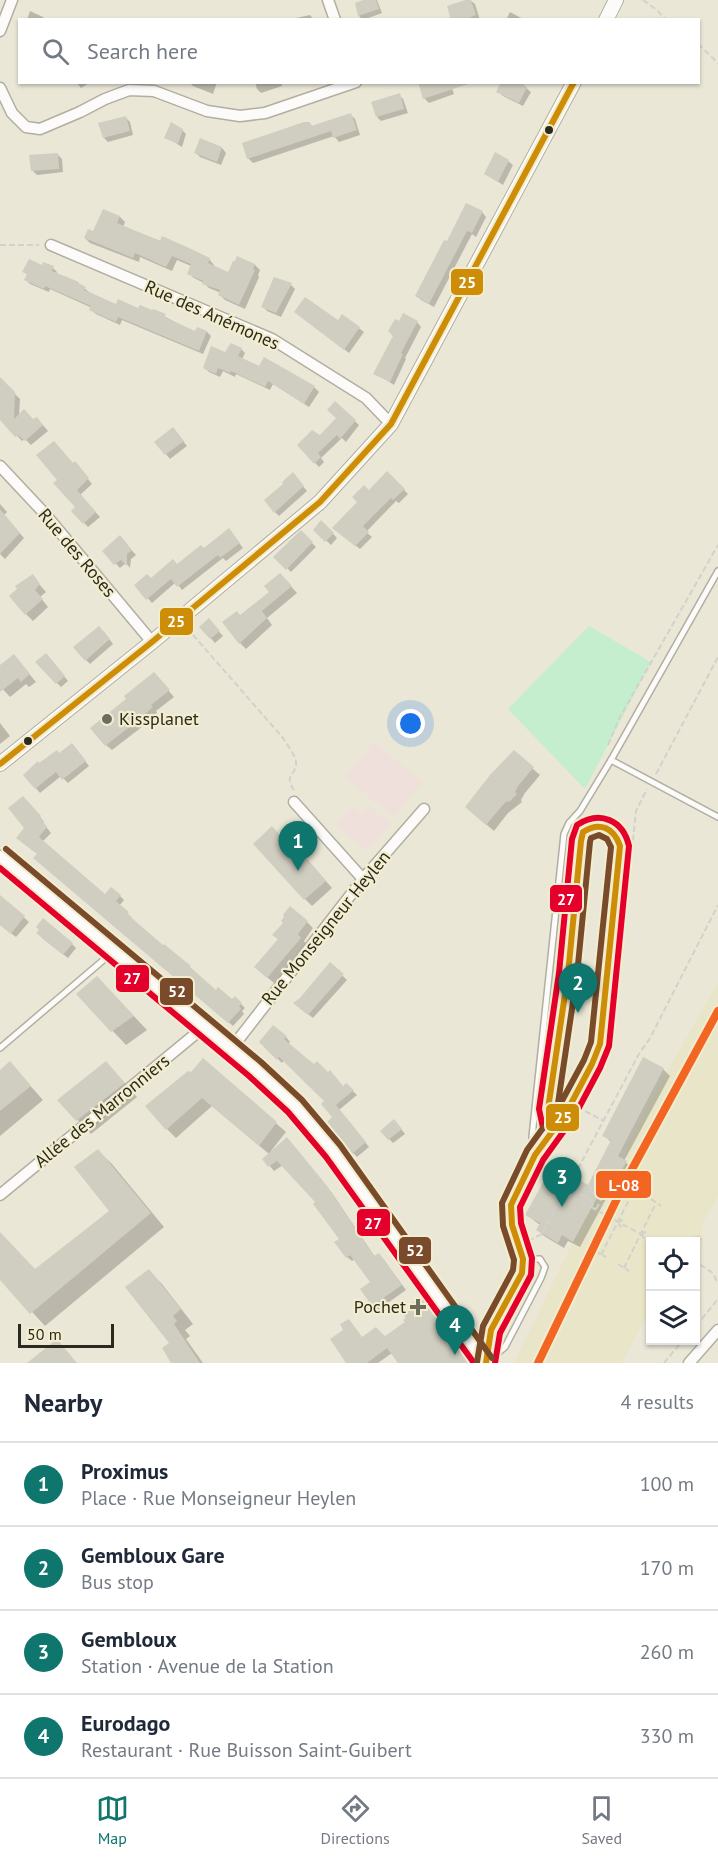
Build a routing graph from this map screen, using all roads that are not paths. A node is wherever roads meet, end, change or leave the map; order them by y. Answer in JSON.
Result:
{"nodes":[{"id":1,"x":12,"y":0,"type":"edge"},
{"id":2,"x":328,"y":0,"type":"edge"},
{"id":3,"x":616,"y":0,"type":"edge"},
{"id":4,"x":334,"y":18,"type":"edge"},
{"id":5,"x":607,"y":18,"type":"edge"},
{"id":6,"x":0,"y":31,"type":"edge"},
{"id":7,"x":350,"y":84,"type":"edge"},
{"id":8,"x":570,"y":84,"type":"edge"},
{"id":9,"x":0,"y":88,"type":"edge"},
{"id":10,"x":51,"y":245,"type":"road end"},
{"id":11,"x":391,"y":424,"type":"junction"},
{"id":12,"x":0,"y":466,"type":"edge"},
{"id":13,"x":718,"y":570,"type":"edge"},
{"id":14,"x":152,"y":642,"type":"junction"},
{"id":15,"x":611,"y":760,"type":"junction"},
{"id":16,"x":0,"y":764,"type":"edge"},
{"id":17,"x":294,"y":802,"type":"road end"},
{"id":18,"x":424,"y":809,"type":"dead end"},
{"id":19,"x":718,"y":817,"type":"edge"},
{"id":20,"x":0,"y":856,"type":"edge"},
{"id":21,"x":363,"y":879,"type":"junction"},
{"id":22,"x":114,"y":951,"type":"junction"},
{"id":23,"x":204,"y":1027,"type":"junction"},
{"id":24,"x":0,"y":1048,"type":"edge"},
{"id":25,"x":231,"y":1049,"type":"junction"},
{"id":26,"x":553,"y":1130,"type":"junction"},
{"id":27,"x":535,"y":1155,"type":"junction"},
{"id":28,"x":0,"y":1195,"type":"edge"},
{"id":29,"x":523,"y":1259,"type":"junction"},
{"id":30,"x":718,"y":1330,"type":"edge"},
{"id":31,"x":486,"y":1363,"type":"edge"},
{"id":32,"x":689,"y":1363,"type":"edge"}],
"edges":[{"from":1,"to":6,"type":"street"},
{"from":2,"to":4,"type":"street"},
{"from":3,"to":5,"type":"street"},
{"from":7,"to":9,"type":"street"},
{"from":8,"to":11,"type":"street"},
{"from":10,"to":11,"type":"street","name":"Rue des Anémones"},
{"from":11,"to":14,"type":"street"},
{"from":12,"to":14,"type":"street","name":"Rue des Roses"},
{"from":13,"to":15,"type":"lane"},
{"from":14,"to":16,"type":"street"},
{"from":15,"to":19,"type":"lane"},
{"from":15,"to":27,"type":"lane"},
{"from":17,"to":21,"type":"street"},
{"from":18,"to":21,"type":"street","name":"Rue Monseigneur Heylen"},
{"from":20,"to":22,"type":"street"},
{"from":21,"to":25,"type":"street","name":"Rue Monseigneur Heylen"},
{"from":22,"to":23,"type":"street"},
{"from":22,"to":24,"type":"lane"},
{"from":23,"to":25,"type":"street"},
{"from":23,"to":28,"type":"street","name":"Allée des Marronniers"},
{"from":25,"to":31,"type":"street"},
{"from":26,"to":26,"type":"lane"},
{"from":26,"to":27,"type":"street"},
{"from":27,"to":29,"type":"street"},
{"from":29,"to":31,"type":"street"},
{"from":29,"to":31,"type":"lane"},
{"from":30,"to":32,"type":"street"}]}
